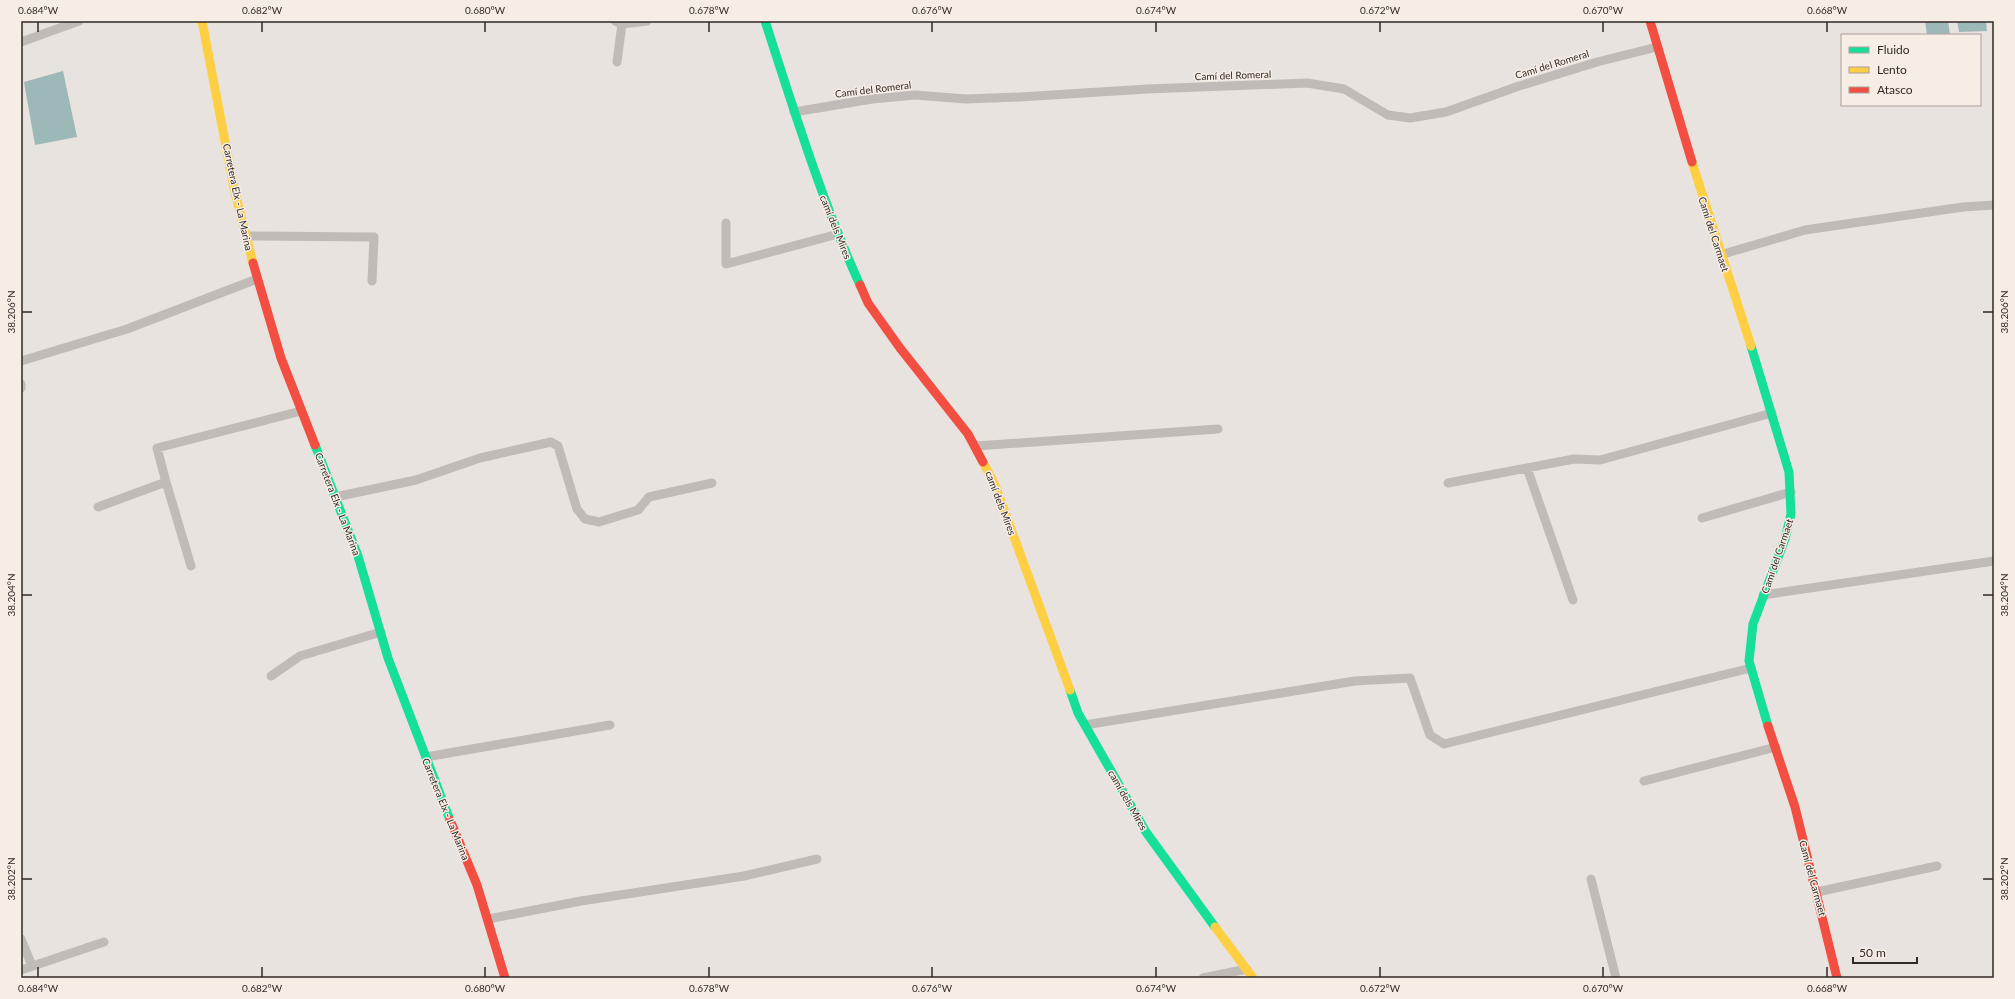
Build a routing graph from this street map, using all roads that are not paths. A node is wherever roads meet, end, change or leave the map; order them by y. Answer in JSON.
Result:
{"nodes":[{"id":1,"x":79,"y":21,"type":"edge"},
{"id":2,"x":202,"y":21,"type":"edge"},
{"id":3,"x":647,"y":21,"type":"edge"},
{"id":4,"x":765,"y":21,"type":"edge"},
{"id":5,"x":1650,"y":21,"type":"edge"},
{"id":6,"x":619,"y":23,"type":"edge"},
{"id":7,"x":21,"y":42,"type":"edge"},
{"id":8,"x":1657,"y":47,"type":"junction"},
{"id":9,"x":617,"y":62,"type":"dead end"},
{"id":10,"x":794,"y":112,"type":"junction"},
{"id":11,"x":1994,"y":205,"type":"edge"},
{"id":12,"x":726,"y":223,"type":"dead end"},
{"id":13,"x":838,"y":234,"type":"junction"},
{"id":14,"x":246,"y":236,"type":"junction"},
{"id":15,"x":1720,"y":255,"type":"junction"},
{"id":16,"x":257,"y":279,"type":"junction"},
{"id":17,"x":372,"y":281,"type":"dead end"},
{"id":18,"x":21,"y":361,"type":"edge"},
{"id":19,"x":21,"y":384,"type":"edge"},
{"id":20,"x":21,"y":388,"type":"edge"},
{"id":21,"x":301,"y":411,"type":"junction"},
{"id":22,"x":1772,"y":413,"type":"junction"},
{"id":23,"x":1218,"y":429,"type":"dead end"},
{"id":24,"x":976,"y":446,"type":"junction"},
{"id":25,"x":1527,"y":468,"type":"junction"},
{"id":26,"x":166,"y":482,"type":"junction"},
{"id":27,"x":1448,"y":482,"type":"dead end"},
{"id":28,"x":712,"y":483,"type":"dead end"},
{"id":29,"x":1791,"y":492,"type":"junction"},
{"id":30,"x":335,"y":497,"type":"junction"},
{"id":31,"x":98,"y":507,"type":"dead end"},
{"id":32,"x":1702,"y":518,"type":"dead end"},
{"id":33,"x":1994,"y":561,"type":"edge"},
{"id":34,"x":191,"y":566,"type":"dead end"},
{"id":35,"x":1763,"y":595,"type":"junction"},
{"id":36,"x":1573,"y":600,"type":"dead end"},
{"id":37,"x":381,"y":632,"type":"junction"},
{"id":38,"x":1751,"y":668,"type":"junction"},
{"id":39,"x":271,"y":676,"type":"dead end"},
{"id":40,"x":610,"y":725,"type":"dead end"},
{"id":41,"x":1085,"y":725,"type":"junction"},
{"id":42,"x":1776,"y":747,"type":"junction"},
{"id":43,"x":426,"y":758,"type":"junction"},
{"id":44,"x":1644,"y":781,"type":"dead end"},
{"id":45,"x":817,"y":859,"type":"dead end"},
{"id":46,"x":1938,"y":866,"type":"dead end"},
{"id":47,"x":1591,"y":879,"type":"dead end"},
{"id":48,"x":1817,"y":892,"type":"junction"},
{"id":49,"x":488,"y":919,"type":"junction"},
{"id":50,"x":21,"y":939,"type":"edge"},
{"id":51,"x":104,"y":942,"type":"dead end"},
{"id":52,"x":32,"y":966,"type":"junction"},
{"id":53,"x":1246,"y":969,"type":"junction"},
{"id":54,"x":21,"y":970,"type":"edge"},
{"id":55,"x":506,"y":978,"type":"edge"},
{"id":56,"x":1203,"y":978,"type":"edge"},
{"id":57,"x":1253,"y":978,"type":"edge"},
{"id":58,"x":1616,"y":978,"type":"edge"},
{"id":59,"x":1837,"y":978,"type":"edge"}],
"edges":[{"from":1,"to":7,"type":"street"},
{"from":2,"to":14,"type":"street","name":"Carretera Elx - La Marina"},
{"from":3,"to":6,"type":"street"},
{"from":4,"to":10,"type":"street","name":"camí dels Mires"},
{"from":5,"to":8,"type":"street","name":"Camí del Carmaet"},
{"from":6,"to":9,"type":"street"},
{"from":8,"to":10,"type":"street","name":"Camí del Romeral"},
{"from":8,"to":15,"type":"street","name":"Camí del Carmaet"},
{"from":10,"to":13,"type":"street","name":"camí dels Mires"},
{"from":11,"to":15,"type":"street"},
{"from":12,"to":13,"type":"street"},
{"from":13,"to":24,"type":"street","name":"camí dels Mires"},
{"from":14,"to":16,"type":"street","name":"Carretera Elx - La Marina"},
{"from":14,"to":17,"type":"street"},
{"from":15,"to":22,"type":"street","name":"Camí del Carmaet"},
{"from":16,"to":18,"type":"street"},
{"from":16,"to":21,"type":"street","name":"Carretera Elx - La Marina"},
{"from":19,"to":20,"type":"street"},
{"from":21,"to":26,"type":"street"},
{"from":21,"to":30,"type":"street","name":"Carretera Elx - La Marina"},
{"from":22,"to":25,"type":"street"},
{"from":22,"to":29,"type":"street","name":"Camí del Carmaet"},
{"from":23,"to":24,"type":"street"},
{"from":24,"to":41,"type":"street","name":"camí dels Mires"},
{"from":25,"to":27,"type":"street"},
{"from":25,"to":36,"type":"street"},
{"from":26,"to":31,"type":"street"},
{"from":26,"to":34,"type":"street"},
{"from":28,"to":30,"type":"street"},
{"from":29,"to":32,"type":"street"},
{"from":29,"to":35,"type":"street","name":"Camí del Carmaet"},
{"from":30,"to":37,"type":"street","name":"Carretera Elx - La Marina"},
{"from":33,"to":35,"type":"street"},
{"from":35,"to":38,"type":"street","name":"Camí del Carmaet"},
{"from":37,"to":39,"type":"street"},
{"from":37,"to":43,"type":"street","name":"Carretera Elx - La Marina"},
{"from":38,"to":41,"type":"street"},
{"from":38,"to":42,"type":"street","name":"Camí del Carmaet"},
{"from":40,"to":43,"type":"street"},
{"from":41,"to":53,"type":"street","name":"camí dels Mires"},
{"from":42,"to":44,"type":"street"},
{"from":42,"to":48,"type":"street","name":"Camí del Carmaet"},
{"from":43,"to":49,"type":"street","name":"Carretera Elx - La Marina"},
{"from":45,"to":49,"type":"street"},
{"from":46,"to":48,"type":"street"},
{"from":47,"to":58,"type":"street"},
{"from":48,"to":59,"type":"street","name":"Camí del Carmaet"},
{"from":49,"to":55,"type":"street","name":"Carretera Elx - La Marina"},
{"from":50,"to":52,"type":"street"},
{"from":51,"to":52,"type":"street"},
{"from":52,"to":54,"type":"street"},
{"from":53,"to":56,"type":"street"},
{"from":53,"to":57,"type":"street","name":"camí dels Mires"}]}
